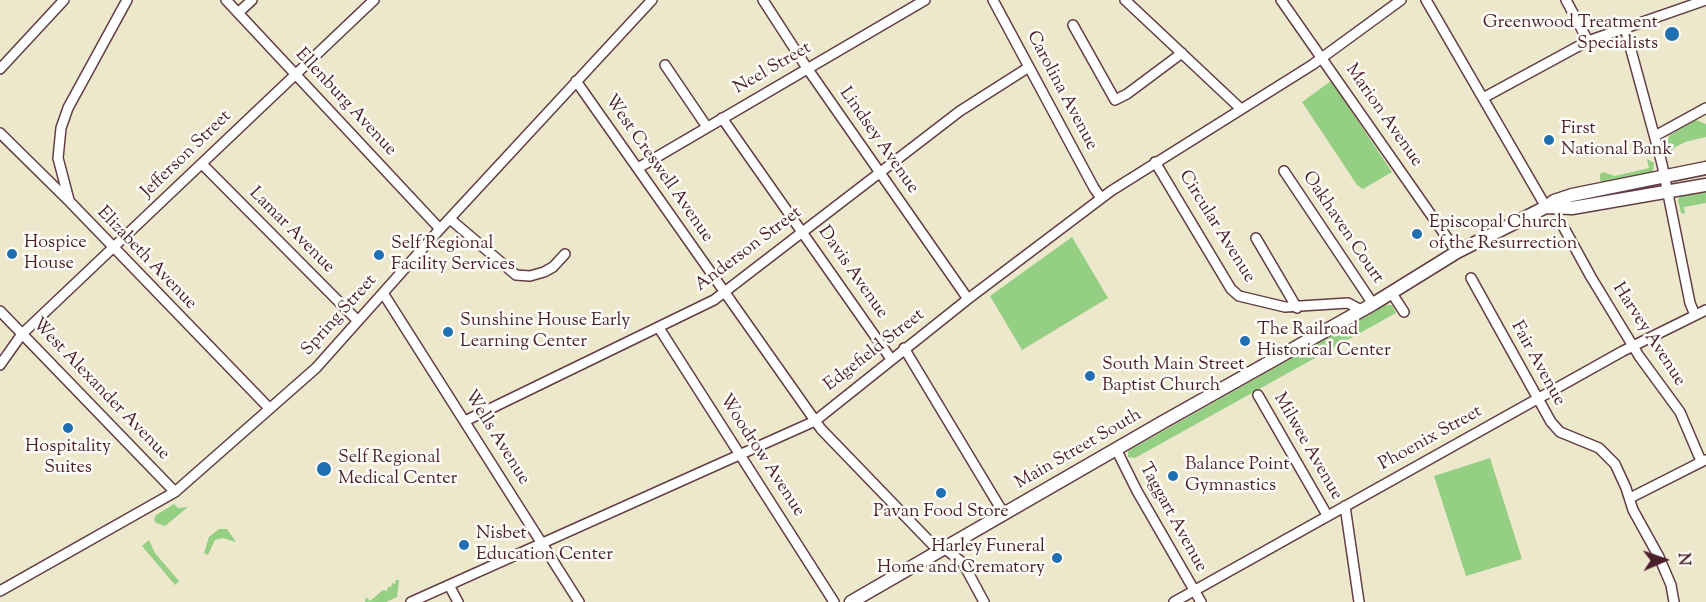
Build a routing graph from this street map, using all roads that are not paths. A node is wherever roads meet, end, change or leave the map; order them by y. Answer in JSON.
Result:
{"nodes":[{"id":1,"x":64,"y":0,"type":"edge"},
{"id":2,"x":127,"y":0,"type":"edge"},
{"id":3,"x":226,"y":0,"type":"edge"},
{"id":4,"x":252,"y":0,"type":"edge"},
{"id":5,"x":374,"y":0,"type":"edge"},
{"id":6,"x":652,"y":0,"type":"edge"},
{"id":7,"x":763,"y":0,"type":"edge"},
{"id":8,"x":925,"y":0,"type":"edge"},
{"id":9,"x":993,"y":0,"type":"edge"},
{"id":10,"x":1125,"y":0,"type":"edge"},
{"id":11,"x":1401,"y":0,"type":"edge"},
{"id":12,"x":1426,"y":0,"type":"edge"},
{"id":13,"x":1566,"y":0,"type":"edge"},
{"id":14,"x":1706,"y":0,"type":"edge"},
{"id":15,"x":1286,"y":2,"type":"edge"},
{"id":16,"x":238,"y":13,"type":"junction"},
{"id":17,"x":1073,"y":25,"type":"dead end"},
{"id":18,"x":1625,"y":28,"type":"junction"},
{"id":19,"x":1588,"y":41,"type":"junction"},
{"id":20,"x":1182,"y":53,"type":"junction"},
{"id":21,"x":1322,"y":58,"type":"junction"},
{"id":22,"x":665,"y":65,"type":"dead end"},
{"id":23,"x":1029,"y":67,"type":"junction"},
{"id":24,"x":807,"y":68,"type":"junction"},
{"id":25,"x":0,"y":69,"type":"edge"},
{"id":26,"x":295,"y":74,"type":"junction"},
{"id":27,"x":576,"y":81,"type":"junction"},
{"id":28,"x":1483,"y":98,"type":"junction"},
{"id":29,"x":1706,"y":108,"type":"edge"},
{"id":30,"x":1241,"y":109,"type":"junction"},
{"id":31,"x":722,"y":118,"type":"junction"},
{"id":32,"x":707,"y":127,"type":"junction"},
{"id":33,"x":0,"y":133,"type":"edge"},
{"id":34,"x":1654,"y":136,"type":"junction"},
{"id":35,"x":1155,"y":162,"type":"junction"},
{"id":36,"x":202,"y":164,"type":"junction"},
{"id":37,"x":639,"y":168,"type":"junction"},
{"id":38,"x":1706,"y":168,"type":"edge"},
{"id":39,"x":1284,"y":171,"type":"dead end"},
{"id":40,"x":880,"y":172,"type":"junction"},
{"id":41,"x":1666,"y":185,"type":"junction"},
{"id":42,"x":1706,"y":185,"type":"edge"},
{"id":43,"x":1101,"y":198,"type":"junction"},
{"id":44,"x":70,"y":202,"type":"junction"},
{"id":45,"x":1546,"y":207,"type":"junction"},
{"id":46,"x":450,"y":219,"type":"junction"},
{"id":47,"x":1564,"y":228,"type":"dead end"},
{"id":48,"x":440,"y":229,"type":"junction"},
{"id":49,"x":802,"y":231,"type":"junction"},
{"id":50,"x":1256,"y":238,"type":"dead end"},
{"id":51,"x":113,"y":248,"type":"junction"},
{"id":52,"x":1456,"y":252,"type":"junction"},
{"id":53,"x":565,"y":254,"type":"dead end"},
{"id":54,"x":1471,"y":278,"type":"dead end"},
{"id":55,"x":725,"y":292,"type":"junction"},
{"id":56,"x":1391,"y":292,"type":"junction"},
{"id":57,"x":383,"y":293,"type":"junction"},
{"id":58,"x":968,"y":299,"type":"junction"},
{"id":59,"x":1373,"y":304,"type":"junction"},
{"id":60,"x":1297,"y":308,"type":"junction"},
{"id":61,"x":1361,"y":310,"type":"junction"},
{"id":62,"x":1706,"y":310,"type":"edge"},
{"id":63,"x":0,"y":311,"type":"edge"},
{"id":64,"x":1404,"y":312,"type":"dead end"},
{"id":65,"x":1695,"y":315,"type":"junction"},
{"id":66,"x":358,"y":321,"type":"junction"},
{"id":67,"x":659,"y":328,"type":"junction"},
{"id":68,"x":22,"y":333,"type":"junction"},
{"id":69,"x":1633,"y":346,"type":"junction"},
{"id":70,"x":904,"y":348,"type":"junction"},
{"id":71,"x":891,"y":359,"type":"junction"},
{"id":72,"x":0,"y":365,"type":"edge"},
{"id":73,"x":1258,"y":395,"type":"dead end"},
{"id":74,"x":1538,"y":398,"type":"junction"},
{"id":75,"x":269,"y":408,"type":"junction"},
{"id":76,"x":815,"y":420,"type":"junction"},
{"id":77,"x":465,"y":421,"type":"junction"},
{"id":78,"x":1116,"y":449,"type":"junction"},
{"id":79,"x":740,"y":454,"type":"junction"},
{"id":80,"x":1704,"y":460,"type":"edge"},
{"id":81,"x":175,"y":492,"type":"junction"},
{"id":82,"x":1630,"y":498,"type":"junction"},
{"id":83,"x":1344,"y":506,"type":"junction"},
{"id":84,"x":1004,"y":514,"type":"junction"},
{"id":85,"x":1327,"y":515,"type":"junction"},
{"id":86,"x":542,"y":543,"type":"junction"},
{"id":87,"x":944,"y":548,"type":"junction"},
{"id":88,"x":449,"y":585,"type":"junction"},
{"id":89,"x":0,"y":591,"type":"edge"},
{"id":90,"x":1194,"y":591,"type":"junction"},
{"id":91,"x":411,"y":602,"type":"edge"},
{"id":92,"x":458,"y":602,"type":"edge"},
{"id":93,"x":579,"y":602,"type":"edge"},
{"id":94,"x":834,"y":602,"type":"edge"},
{"id":95,"x":851,"y":602,"type":"edge"},
{"id":96,"x":984,"y":602,"type":"edge"},
{"id":97,"x":1174,"y":602,"type":"edge"},
{"id":98,"x":1201,"y":602,"type":"edge"},
{"id":99,"x":1359,"y":602,"type":"edge"},
{"id":100,"x":1674,"y":602,"type":"edge"}],
"edges":[{"from":1,"to":25,"type":"street"},
{"from":2,"to":44,"type":"street"},
{"from":3,"to":16,"type":"street","name":"Ellenburg Avenue"},
{"from":4,"to":16,"type":"street"},
{"from":5,"to":26,"type":"street","name":"Jefferson Street"},
{"from":6,"to":27,"type":"street","name":"Spring Street"},
{"from":7,"to":24,"type":"street","name":"Lindsey Avenue"},
{"from":8,"to":24,"type":"street","name":"Neel Street"},
{"from":9,"to":23,"type":"street","name":"Carolina Avenue"},
{"from":10,"to":20,"type":"street"},
{"from":11,"to":21,"type":"street","name":"Edgefield Street"},
{"from":12,"to":28,"type":"street"},
{"from":13,"to":19,"type":"street"},
{"from":14,"to":18,"type":"street"},
{"from":15,"to":21,"type":"street","name":"Marion Avenue"},
{"from":16,"to":26,"type":"street","name":"Ellenburg Avenue"},
{"from":17,"to":20,"type":"street"},
{"from":18,"to":19,"type":"street"},
{"from":18,"to":34,"type":"street"},
{"from":19,"to":28,"type":"street"},
{"from":20,"to":30,"type":"street"},
{"from":21,"to":30,"type":"street","name":"Edgefield Street"},
{"from":21,"to":52,"type":"street","name":"Marion Avenue"},
{"from":22,"to":32,"type":"street"},
{"from":23,"to":40,"type":"street","name":"Anderson Street"},
{"from":23,"to":43,"type":"street","name":"Carolina Avenue"},
{"from":24,"to":31,"type":"street","name":"Neel Street"},
{"from":24,"to":40,"type":"street","name":"Lindsey Avenue"},
{"from":26,"to":36,"type":"street","name":"Jefferson Street"},
{"from":26,"to":48,"type":"street","name":"Ellenburg Avenue"},
{"from":27,"to":37,"type":"street","name":"West Creswell Avenue"},
{"from":27,"to":46,"type":"street","name":"Spring Street"},
{"from":28,"to":45,"type":"street"},
{"from":29,"to":34,"type":"street"},
{"from":30,"to":35,"type":"street","name":"Edgefield Street"},
{"from":31,"to":32,"type":"street","name":"Neel Street"},
{"from":31,"to":49,"type":"street","name":"Davis Avenue"},
{"from":32,"to":37,"type":"street","name":"Neel Street"},
{"from":33,"to":44,"type":"street","name":"Elizabeth Avenue"},
{"from":34,"to":41,"type":"street"},
{"from":35,"to":43,"type":"street","name":"Edgefield Street"},
{"from":35,"to":60,"type":"street","name":"Circular Avenue"},
{"from":36,"to":51,"type":"street","name":"Jefferson Street"},
{"from":36,"to":66,"type":"street","name":"Lamar Avenue"},
{"from":37,"to":55,"type":"street","name":"West Creswell Avenue"},
{"from":38,"to":41,"type":"main road"},
{"from":39,"to":59,"type":"street","name":"Oakhaven Court"},
{"from":40,"to":49,"type":"street","name":"Anderson Street"},
{"from":40,"to":58,"type":"street","name":"Lindsey Avenue"},
{"from":41,"to":42,"type":"main road"},
{"from":41,"to":45,"type":"main road","name":"Main Street South"},
{"from":41,"to":65,"type":"street"},
{"from":43,"to":58,"type":"street","name":"Edgefield Street"},
{"from":44,"to":51,"type":"street","name":"Elizabeth Avenue"},
{"from":45,"to":52,"type":"main road","name":"Main Street South"},
{"from":46,"to":48,"type":"street","name":"Spring Street"},
{"from":46,"to":53,"type":"street"},
{"from":47,"to":69,"type":"street","name":"Harvey Avenue"},
{"from":48,"to":57,"type":"street","name":"Spring Street"},
{"from":49,"to":55,"type":"street","name":"Anderson Street"},
{"from":49,"to":71,"type":"street","name":"Davis Avenue"},
{"from":50,"to":60,"type":"street"},
{"from":51,"to":68,"type":"street","name":"Jefferson Street"},
{"from":51,"to":75,"type":"street","name":"Elizabeth Avenue"},
{"from":52,"to":56,"type":"main road","name":"Main Street South"},
{"from":54,"to":74,"type":"street","name":"Fair Avenue"},
{"from":55,"to":67,"type":"street","name":"Anderson Street"},
{"from":55,"to":76,"type":"street","name":"West Creswell Avenue"},
{"from":56,"to":59,"type":"main road","name":"Main Street South"},
{"from":56,"to":64,"type":"street"},
{"from":57,"to":66,"type":"street","name":"Spring Street"},
{"from":57,"to":77,"type":"street","name":"Wells Avenue"},
{"from":58,"to":70,"type":"street","name":"Edgefield Street"},
{"from":59,"to":61,"type":"main road","name":"Main Street South"},
{"from":60,"to":61,"type":"street","name":"Circular Avenue"},
{"from":61,"to":78,"type":"main road","name":"Main Street South"},
{"from":62,"to":65,"type":"street","name":"Phoenix Street"},
{"from":63,"to":68,"type":"street","name":"West Alexander Avenue"},
{"from":65,"to":69,"type":"street","name":"Phoenix Street"},
{"from":66,"to":75,"type":"street","name":"Spring Street"},
{"from":67,"to":77,"type":"street","name":"Anderson Street"},
{"from":67,"to":79,"type":"street","name":"Woodrow Avenue"},
{"from":68,"to":72,"type":"street","name":"Jefferson Street"},
{"from":68,"to":81,"type":"street","name":"West Alexander Avenue"},
{"from":69,"to":74,"type":"street","name":"Phoenix Street"},
{"from":69,"to":80,"type":"street","name":"Harvey Avenue"},
{"from":70,"to":71,"type":"street","name":"Edgefield Street"},
{"from":70,"to":84,"type":"street"},
{"from":71,"to":76,"type":"street","name":"Edgefield Street"},
{"from":73,"to":85,"type":"street","name":"Milwee Avenue"},
{"from":74,"to":82,"type":"street","name":"Fair Avenue"},
{"from":74,"to":83,"type":"street","name":"Phoenix Street"},
{"from":75,"to":81,"type":"street","name":"Spring Street"},
{"from":76,"to":79,"type":"street","name":"Edgefield Street"},
{"from":76,"to":87,"type":"street","name":"West Creswell Avenue"},
{"from":77,"to":86,"type":"street","name":"Wells Avenue"},
{"from":78,"to":84,"type":"main road","name":"Main Street South"},
{"from":78,"to":90,"type":"street","name":"Taggart Avenue"},
{"from":79,"to":86,"type":"street","name":"Edgefield Street"},
{"from":79,"to":94,"type":"street","name":"Woodrow Avenue"},
{"from":80,"to":82,"type":"street"},
{"from":81,"to":89,"type":"street","name":"Spring Street"},
{"from":82,"to":100,"type":"street","name":"Fair Avenue"},
{"from":83,"to":85,"type":"street","name":"Phoenix Street"},
{"from":83,"to":99,"type":"street","name":"Milwee Avenue"},
{"from":84,"to":87,"type":"main road","name":"Main Street South"},
{"from":85,"to":90,"type":"street","name":"Phoenix Street"},
{"from":86,"to":88,"type":"street","name":"Edgefield Street"},
{"from":86,"to":93,"type":"street","name":"Wells Avenue"},
{"from":87,"to":95,"type":"main road","name":"Main Street South"},
{"from":87,"to":96,"type":"street","name":"West Creswell Avenue"},
{"from":88,"to":91,"type":"street","name":"Edgefield Street"},
{"from":88,"to":92,"type":"street"},
{"from":90,"to":97,"type":"street","name":"Phoenix Street"},
{"from":90,"to":98,"type":"street","name":"Taggart Avenue"}]}
